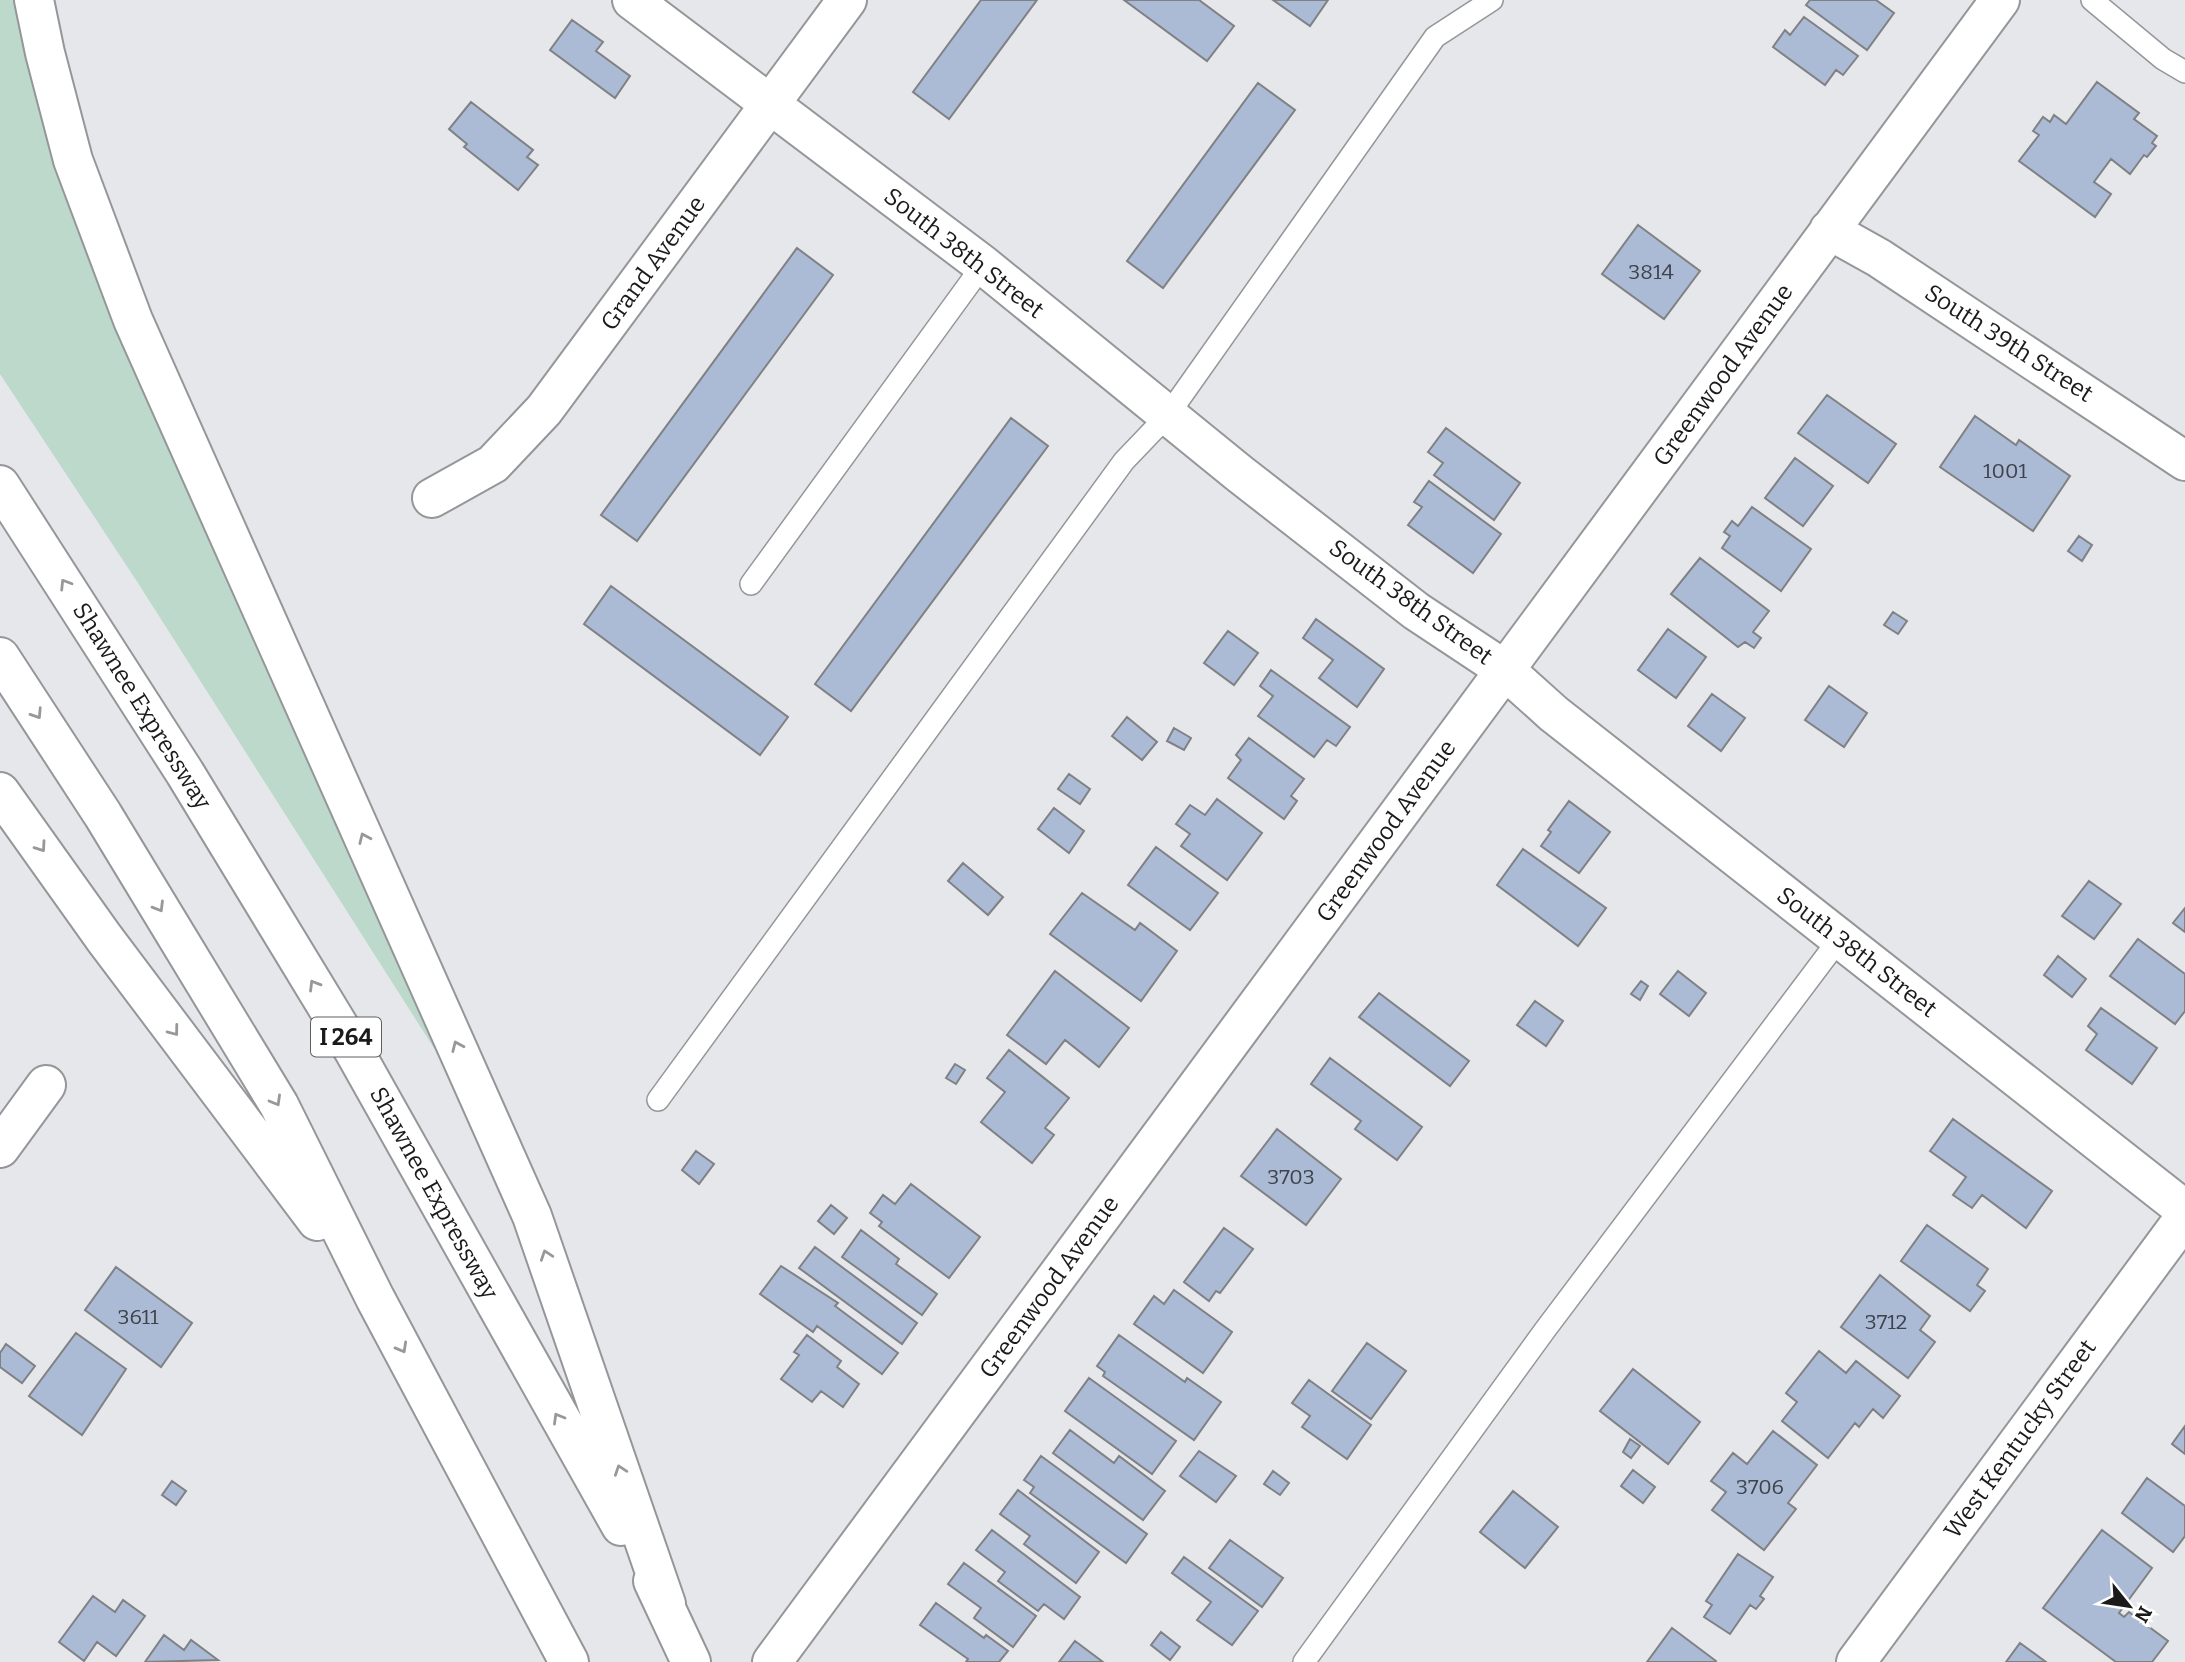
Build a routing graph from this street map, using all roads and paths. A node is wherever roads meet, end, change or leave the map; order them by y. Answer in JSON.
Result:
{"nodes":[{"id":1,"x":34,"y":0,"type":"edge"},
{"id":2,"x":632,"y":0,"type":"edge"},
{"id":3,"x":847,"y":0,"type":"edge"},
{"id":4,"x":1492,"y":0,"type":"edge"},
{"id":5,"x":2000,"y":0,"type":"edge"},
{"id":6,"x":2092,"y":0,"type":"edge"},
{"id":7,"x":2185,"y":72,"type":"edge"},
{"id":8,"x":769,"y":105,"type":"junction"},
{"id":9,"x":1829,"y":230,"type":"junction"},
{"id":10,"x":983,"y":265,"type":"junction"},
{"id":11,"x":1168,"y":415,"type":"junction"},
{"id":12,"x":2185,"y":461,"type":"edge"},
{"id":13,"x":0,"y":485,"type":"edge"},
{"id":14,"x":432,"y":498,"type":"dead end"},
{"id":15,"x":751,"y":584,"type":"dead end"},
{"id":16,"x":0,"y":657,"type":"edge"},
{"id":17,"x":1505,"y":670,"type":"junction"},
{"id":18,"x":0,"y":792,"type":"edge"},
{"id":19,"x":1840,"y":938,"type":"junction"},
{"id":20,"x":46,"y":1085,"type":"dead end"},
{"id":21,"x":658,"y":1100,"type":"dead end"},
{"id":22,"x":0,"y":1148,"type":"edge"},
{"id":23,"x":2185,"y":1210,"type":"edge"},
{"id":24,"x":2185,"y":1217,"type":"edge"},
{"id":25,"x":375,"y":1298,"type":"junction"},
{"id":26,"x":666,"y":1604,"type":"junction"},
{"id":27,"x":569,"y":1662,"type":"edge"},
{"id":28,"x":691,"y":1662,"type":"edge"},
{"id":29,"x":772,"y":1662,"type":"edge"},
{"id":30,"x":1304,"y":1662,"type":"edge"},
{"id":31,"x":1856,"y":1662,"type":"edge"}],
"edges":[{"from":26,"to":1,"type":"main road","one_way":true},
{"from":2,"to":8,"type":"main road","name":"South 38th Street"},
{"from":3,"to":8,"type":"main road","name":"Grand Avenue"},
{"from":4,"to":11,"type":"lane"},
{"from":5,"to":9,"type":"main road","name":"Greenwood Avenue"},
{"from":6,"to":7,"type":"lane"},
{"from":8,"to":10,"type":"main road","name":"South 38th Street"},
{"from":8,"to":14,"type":"main road","name":"Grand Avenue"},
{"from":9,"to":12,"type":"main road","name":"South 39th Street"},
{"from":9,"to":17,"type":"main road","name":"Greenwood Avenue"},
{"from":10,"to":11,"type":"main road","name":"South 38th Street"},
{"from":10,"to":15,"type":"lane"},
{"from":11,"to":17,"type":"main road","name":"South 38th Street"},
{"from":11,"to":21,"type":"lane"},
{"from":26,"to":13,"type":"main road","name":"Shawnee Expressway","number":"I 264","one_way":true},
{"from":16,"to":25,"type":"main road","one_way":true},
{"from":17,"to":19,"type":"main road","name":"South 38th Street"},
{"from":17,"to":29,"type":"main road","name":"Greenwood Avenue"},
{"from":18,"to":25,"type":"main road","one_way":true},
{"from":19,"to":23,"type":"main road","name":"South 38th Street"},
{"from":19,"to":30,"type":"lane"},
{"from":20,"to":22,"type":"main road"},
{"from":24,"to":31,"type":"main road","name":"West Kentucky Street"},
{"from":25,"to":27,"type":"main road","one_way":true},
{"from":26,"to":28,"type":"main road","name":"Shawnee Expressway","number":"I 264"}]}
